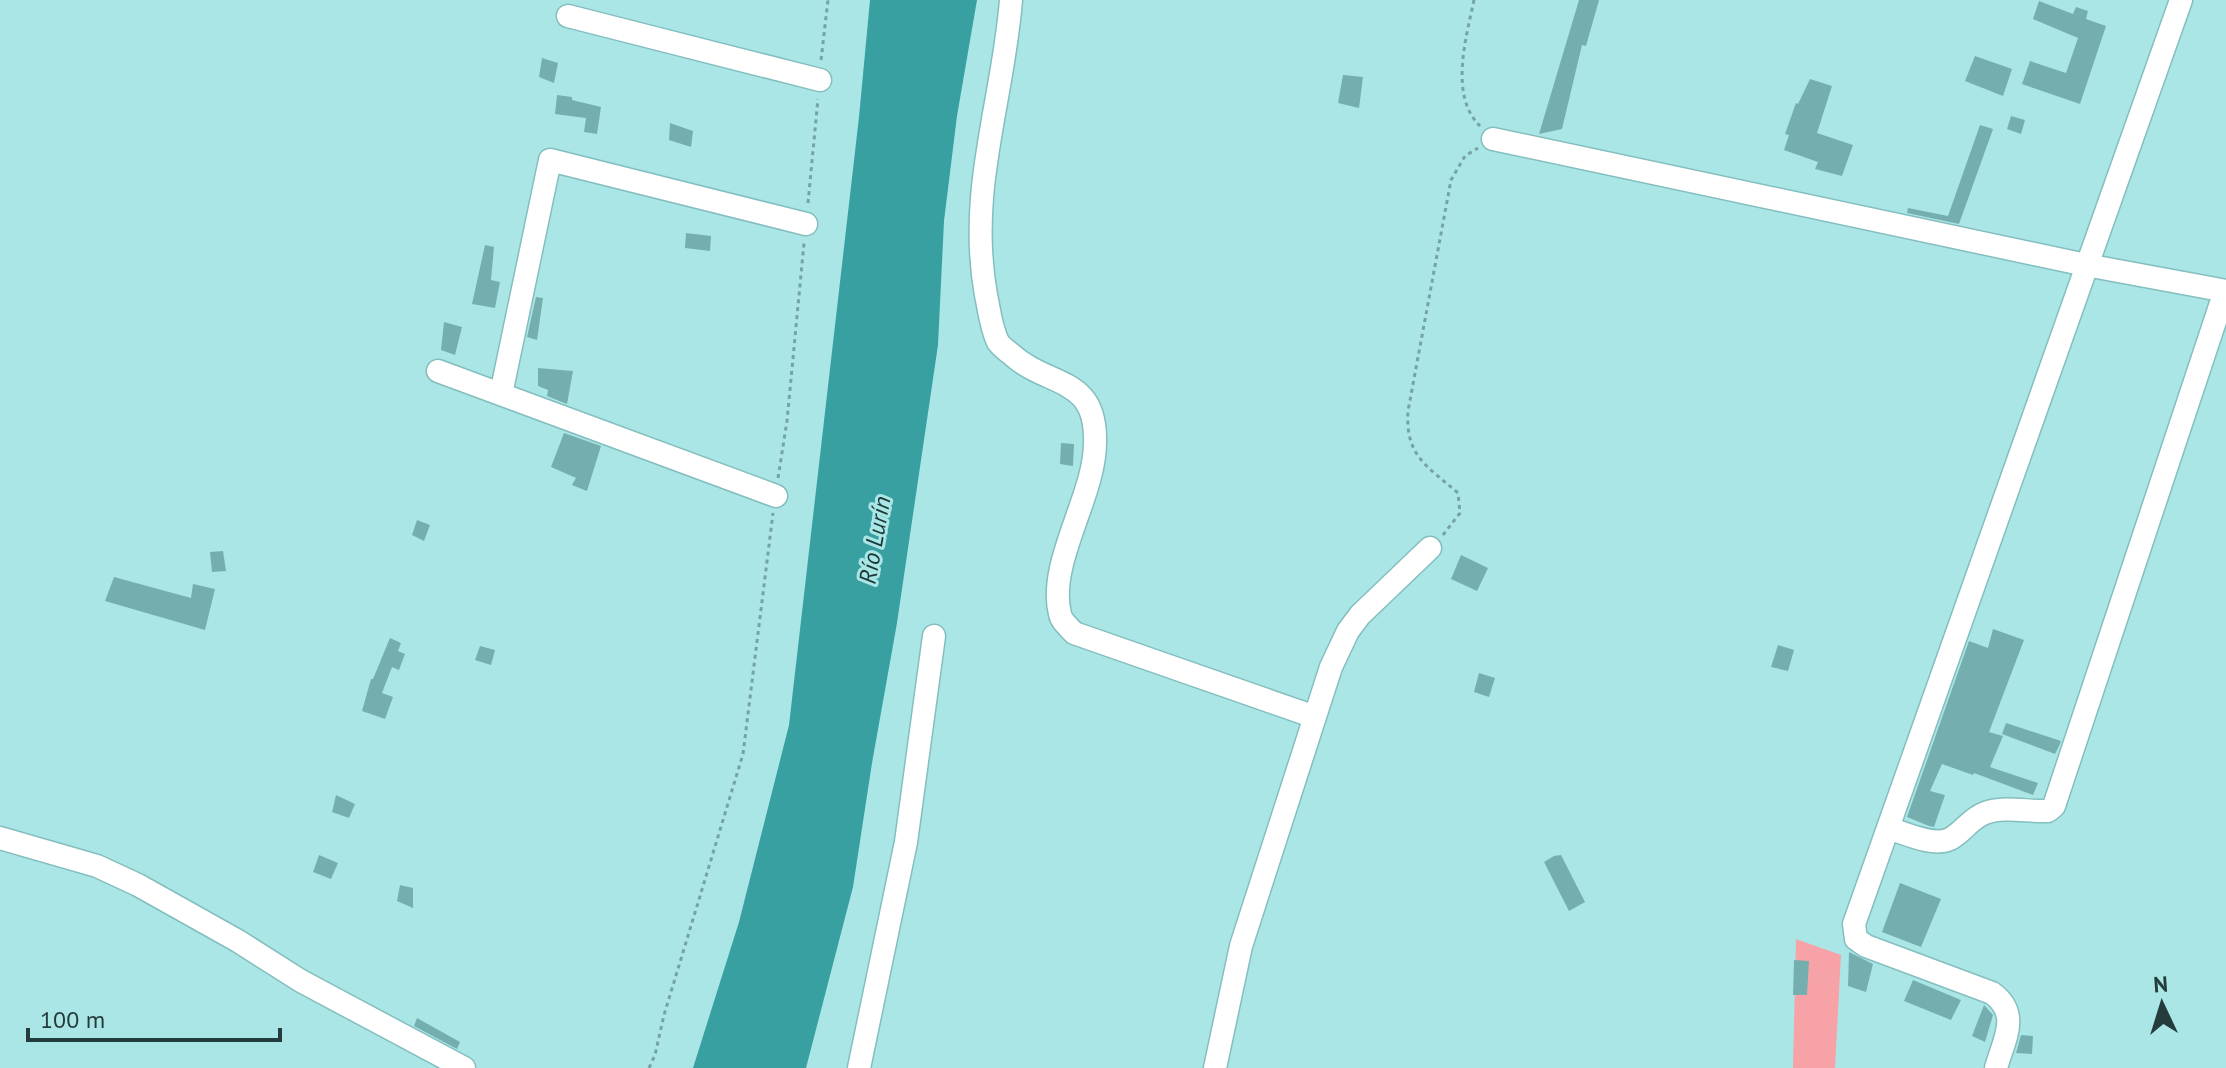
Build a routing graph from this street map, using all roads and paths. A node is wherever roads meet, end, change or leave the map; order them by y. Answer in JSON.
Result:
{"nodes":[{"id":1,"x":828,"y":0,"type":"edge"},
{"id":2,"x":1011,"y":0,"type":"edge"},
{"id":3,"x":1474,"y":0,"type":"edge"},
{"id":4,"x":2181,"y":0,"type":"edge"},
{"id":5,"x":568,"y":16,"type":"dead end"},
{"id":6,"x":820,"y":80,"type":"junction"},
{"id":7,"x":1493,"y":139,"type":"junction"},
{"id":8,"x":806,"y":224,"type":"junction"},
{"id":9,"x":2086,"y":265,"type":"junction"},
{"id":10,"x":2225,"y":291,"type":"edge"},
{"id":11,"x":438,"y":371,"type":"dead end"},
{"id":12,"x":501,"y":394,"type":"junction"},
{"id":13,"x":776,"y":496,"type":"junction"},
{"id":14,"x":1430,"y":548,"type":"joint"},
{"id":15,"x":934,"y":636,"type":"dead end"},
{"id":16,"x":1315,"y":717,"type":"junction"},
{"id":17,"x":1888,"y":828,"type":"junction"},
{"id":18,"x":0,"y":838,"type":"edge"},
{"id":19,"x":464,"y":1068,"type":"edge"},
{"id":20,"x":649,"y":1068,"type":"edge"},
{"id":21,"x":859,"y":1068,"type":"edge"},
{"id":22,"x":1215,"y":1068,"type":"edge"},
{"id":23,"x":1996,"y":1068,"type":"edge"}],
"edges":[{"from":1,"to":6,"type":"path"},
{"from":2,"to":16,"type":"street"},
{"from":3,"to":7,"type":"path"},
{"from":4,"to":9,"type":"street"},
{"from":5,"to":6,"type":"street"},
{"from":6,"to":8,"type":"path"},
{"from":7,"to":9,"type":"street"},
{"from":7,"to":14,"type":"path"},
{"from":8,"to":12,"type":"street"},
{"from":8,"to":13,"type":"path"},
{"from":9,"to":10,"type":"street"},
{"from":9,"to":17,"type":"street"},
{"from":10,"to":17,"type":"street"},
{"from":11,"to":12,"type":"street"},
{"from":12,"to":13,"type":"street"},
{"from":13,"to":20,"type":"path"},
{"from":14,"to":16,"type":"street"},
{"from":15,"to":21,"type":"street"},
{"from":16,"to":22,"type":"street"},
{"from":17,"to":23,"type":"street"},
{"from":18,"to":19,"type":"street"}]}
